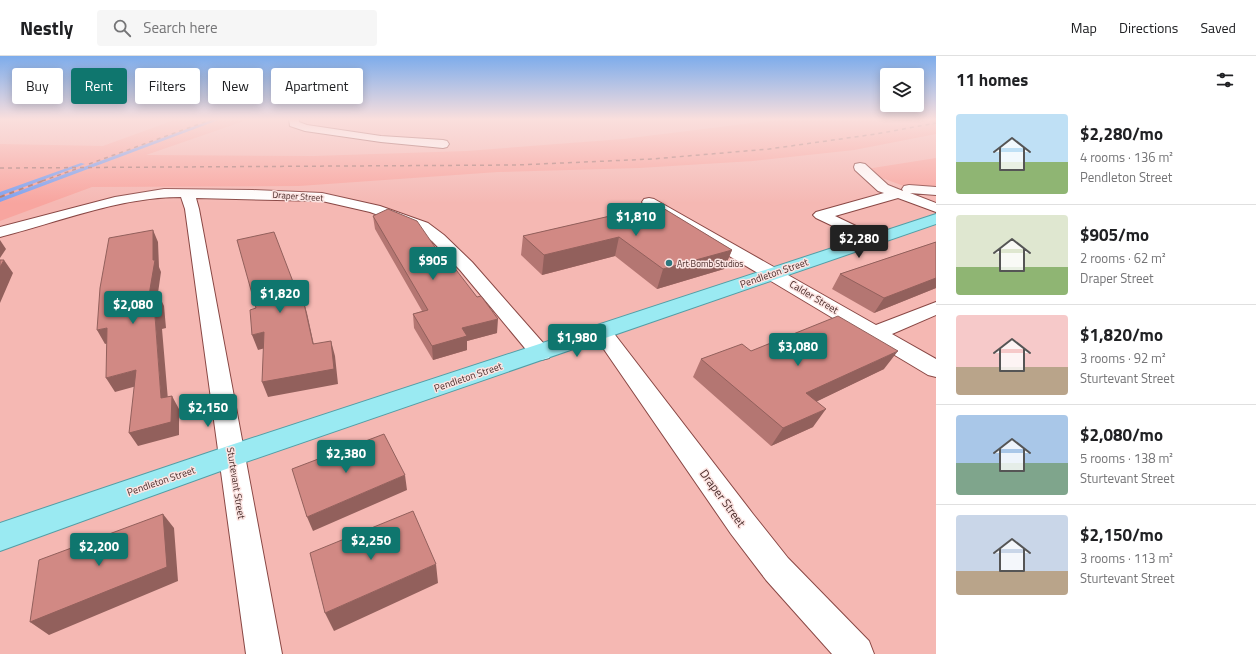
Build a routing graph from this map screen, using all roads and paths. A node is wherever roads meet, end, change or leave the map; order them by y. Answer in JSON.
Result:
{"nodes":[{"id":1,"x":860,"y":167,"type":"dead end"},
{"id":2,"x":936,"y":191,"type":"edge"},
{"id":3,"x":903,"y":192,"type":"junction"},
{"id":4,"x":187,"y":194,"type":"junction"},
{"id":5,"x":649,"y":202,"type":"dead end"},
{"id":6,"x":936,"y":208,"type":"edge"},
{"id":7,"x":936,"y":219,"type":"edge"},
{"id":8,"x":0,"y":232,"type":"edge"},
{"id":9,"x":873,"y":240,"type":"junction"},
{"id":10,"x":774,"y":273,"type":"junction"},
{"id":11,"x":936,"y":308,"type":"edge"},
{"id":12,"x":602,"y":332,"type":"junction"},
{"id":13,"x":875,"y":333,"type":"junction"},
{"id":14,"x":540,"y":353,"type":"junction"},
{"id":15,"x":936,"y":369,"type":"edge"},
{"id":16,"x":231,"y":456,"type":"junction"},
{"id":17,"x":0,"y":537,"type":"edge"},
{"id":18,"x":264,"y":654,"type":"edge"},
{"id":19,"x":856,"y":654,"type":"edge"}],
"edges":[{"from":1,"to":3,"type":"street"},
{"from":2,"to":3,"type":"street"},
{"from":3,"to":6,"type":"street"},
{"from":3,"to":9,"type":"street"},
{"from":4,"to":8,"type":"street","name":"Draper Street"},
{"from":4,"to":14,"type":"street","name":"Draper Street"},
{"from":4,"to":16,"type":"street","name":"Sturtevant Street"},
{"from":5,"to":10,"type":"street","name":"Calder Street"},
{"from":7,"to":9,"type":"main road","name":"Pendleton Street"},
{"from":9,"to":10,"type":"main road","name":"Pendleton Street"},
{"from":10,"to":12,"type":"main road","name":"Pendleton Street"},
{"from":10,"to":13,"type":"street","name":"Calder Street"},
{"from":11,"to":13,"type":"street"},
{"from":12,"to":14,"type":"main road","name":"Pendleton Street"},
{"from":12,"to":19,"type":"street","name":"Draper Street"},
{"from":13,"to":15,"type":"street","name":"Calder Street"},
{"from":14,"to":16,"type":"main road","name":"Pendleton Street"},
{"from":16,"to":17,"type":"main road","name":"Pendleton Street"},
{"from":16,"to":18,"type":"street","name":"Sturtevant Street"}]}
